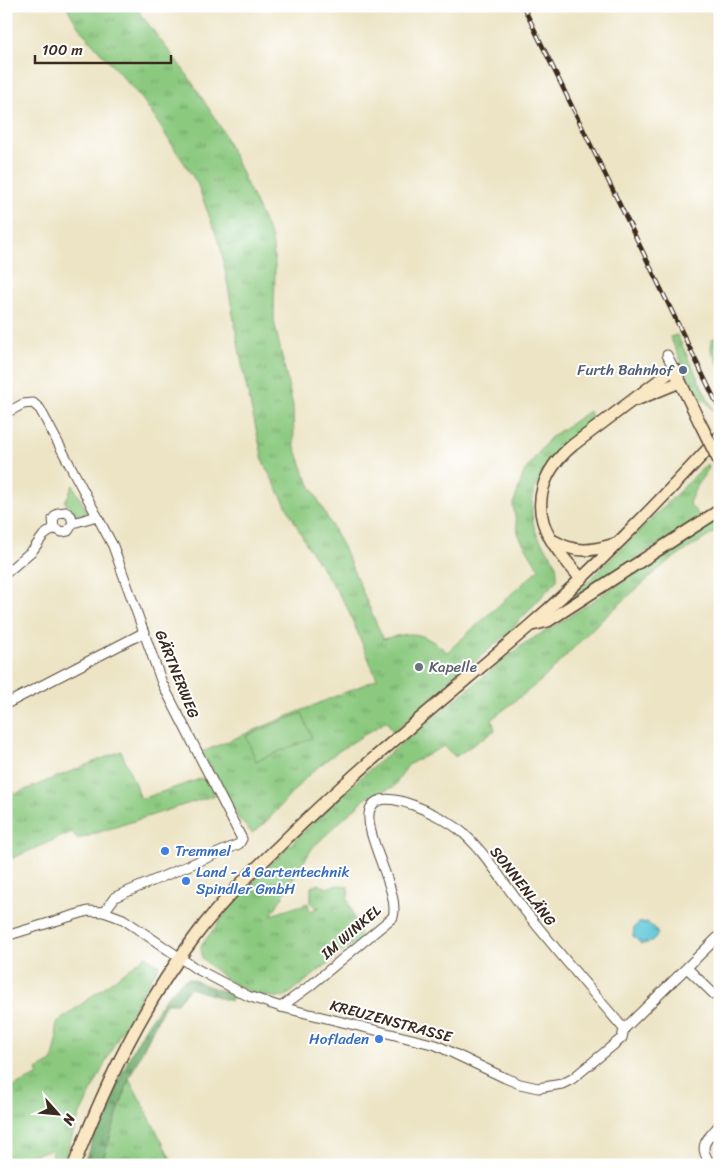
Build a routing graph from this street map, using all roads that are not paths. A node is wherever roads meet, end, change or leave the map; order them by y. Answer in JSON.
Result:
{"nodes":[{"id":1,"x":667,"y":355,"type":"dead end"},
{"id":2,"x":674,"y":370,"type":"junction"},
{"id":3,"x":680,"y":382,"type":"junction"},
{"id":4,"x":635,"y":400,"type":"junction"},
{"id":5,"x":6,"y":413,"type":"edge"},
{"id":6,"x":720,"y":436,"type":"edge"},
{"id":7,"x":720,"y":463,"type":"edge"},
{"id":8,"x":720,"y":510,"type":"edge"},
{"id":9,"x":97,"y":516,"type":"junction"},
{"id":10,"x":73,"y":523,"type":"junction"},
{"id":11,"x":54,"y":528,"type":"junction"},
{"id":12,"x":550,"y":538,"type":"junction"},
{"id":13,"x":617,"y":544,"type":"junction"},
{"id":14,"x":6,"y":573,"type":"edge"},
{"id":15,"x":581,"y":579,"type":"junction"},
{"id":16,"x":528,"y":627,"type":"junction"},
{"id":17,"x":145,"y":632,"type":"junction"},
{"id":18,"x":6,"y":704,"type":"edge"},
{"id":19,"x":376,"y":801,"type":"joint"},
{"id":20,"x":104,"y":912,"type":"junction"},
{"id":21,"x":720,"y":935,"type":"edge"},
{"id":22,"x":6,"y":936,"type":"edge"},
{"id":23,"x":180,"y":958,"type":"junction"},
{"id":24,"x":688,"y":969,"type":"junction"},
{"id":25,"x":720,"y":1000,"type":"edge"},
{"id":26,"x":281,"y":1007,"type":"junction"},
{"id":27,"x":623,"y":1033,"type":"junction"},
{"id":28,"x":720,"y":1124,"type":"edge"},
{"id":29,"x":74,"y":1165,"type":"edge"},
{"id":30,"x":711,"y":1165,"type":"edge"}],
"edges":[{"from":1,"to":2,"type":"street"},
{"from":2,"to":3,"type":"main road"},
{"from":2,"to":4,"type":"main road"},
{"from":3,"to":4,"type":"main road"},
{"from":3,"to":7,"type":"main road","bridge":true},
{"from":4,"to":12,"type":"main road"},
{"from":5,"to":9,"type":"street","name":"GÄRTNERWEG"},
{"from":6,"to":13,"type":"main road"},
{"from":8,"to":16,"type":"main road"},
{"from":9,"to":10,"type":"street"},
{"from":9,"to":17,"type":"street","name":"GÄRTNERWEG"},
{"from":10,"to":11,"type":"street"},
{"from":10,"to":11,"type":"street"},
{"from":11,"to":14,"type":"street"},
{"from":12,"to":13,"type":"main road"},
{"from":12,"to":15,"type":"main road"},
{"from":13,"to":15,"type":"main road"},
{"from":15,"to":16,"type":"main road"},
{"from":16,"to":23,"type":"main road"},
{"from":17,"to":18,"type":"street"},
{"from":17,"to":20,"type":"street","name":"GÄRTNERWEG"},
{"from":19,"to":26,"type":"street","name":"IM WINKEL"},
{"from":19,"to":27,"type":"street","name":"SONNENLÄNG"},
{"from":20,"to":22,"type":"street"},
{"from":20,"to":23,"type":"street","name":"KREUZENSTRASSE"},
{"from":21,"to":24,"type":"street","name":"KREUZENSTRASSE"},
{"from":23,"to":26,"type":"street","name":"KREUZENSTRASSE"},
{"from":23,"to":29,"type":"main road"},
{"from":24,"to":25,"type":"street"},
{"from":24,"to":27,"type":"street","name":"KREUZENSTRASSE"},
{"from":26,"to":27,"type":"street","name":"KREUZENSTRASSE"},
{"from":28,"to":30,"type":"street"}]}
